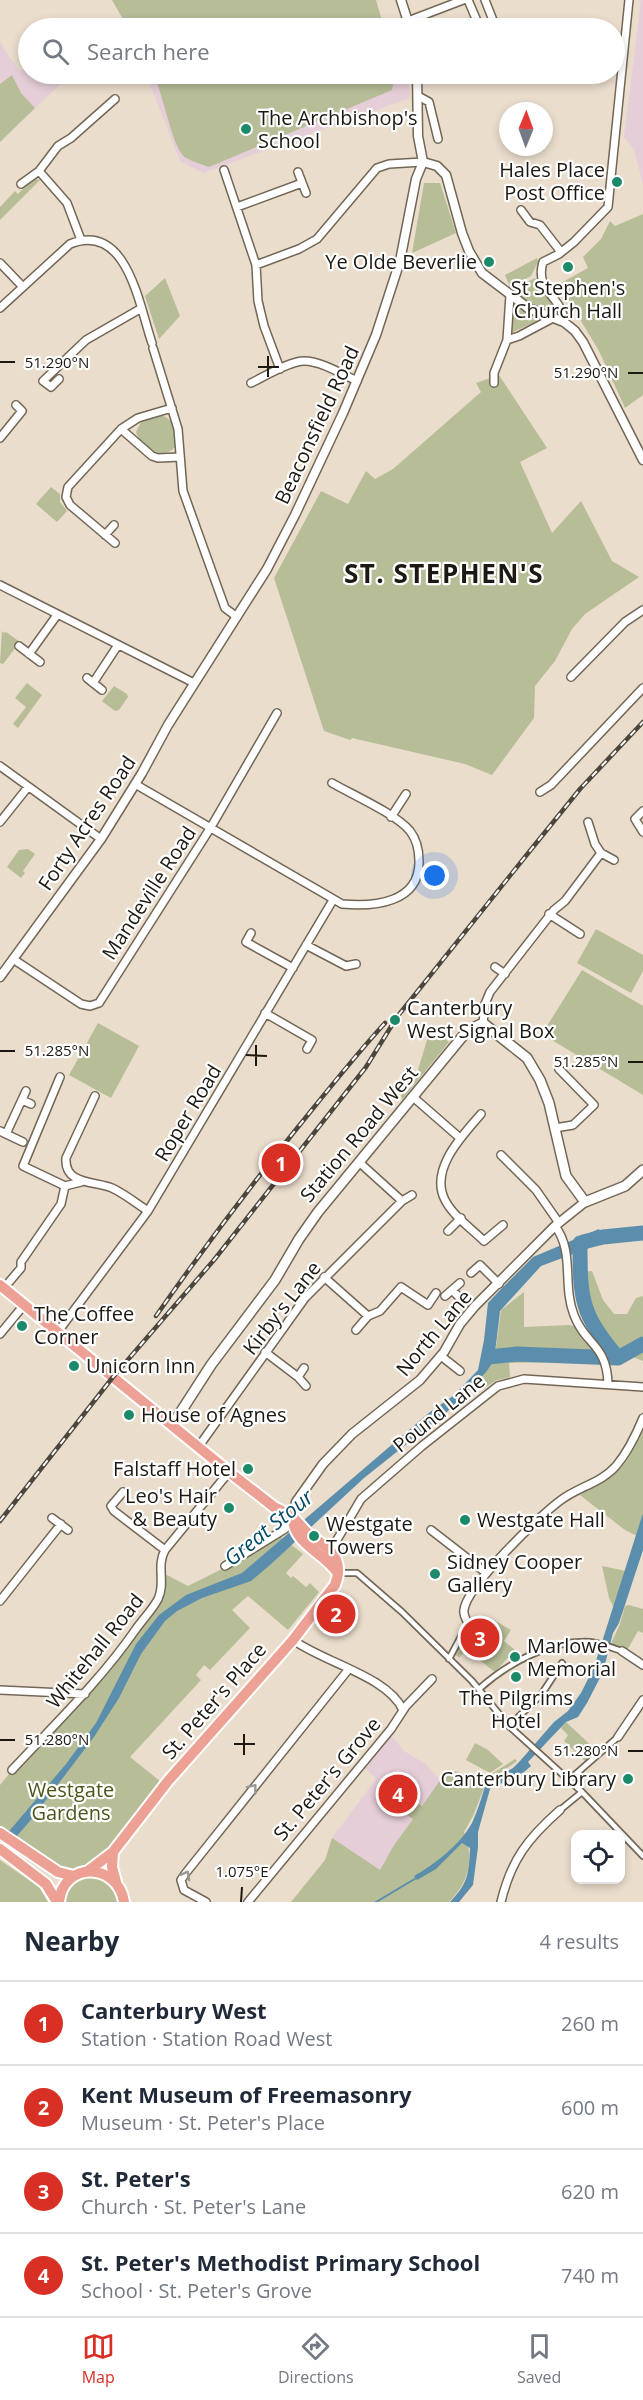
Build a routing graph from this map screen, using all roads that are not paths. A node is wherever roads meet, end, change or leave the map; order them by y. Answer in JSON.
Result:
{"nodes":[{"id":1,"x":401,"y":0,"type":"edge"},
{"id":2,"x":463,"y":0,"type":"edge"},
{"id":3,"x":468,"y":0,"type":"edge"},
{"id":4,"x":484,"y":0,"type":"edge"},
{"id":5,"x":629,"y":0,"type":"edge"},
{"id":6,"x":407,"y":18,"type":"edge"},
{"id":7,"x":424,"y":18,"type":"edge"},
{"id":8,"x":476,"y":18,"type":"edge"},
{"id":9,"x":492,"y":18,"type":"edge"},
{"id":10,"x":625,"y":39,"type":"edge"},
{"id":11,"x":417,"y":84,"type":"edge"},
{"id":12,"x":620,"y":84,"type":"edge"},
{"id":13,"x":418,"y":96,"type":"junction"},
{"id":14,"x":115,"y":99,"type":"dead end"},
{"id":15,"x":438,"y":139,"type":"dead end"},
{"id":16,"x":423,"y":162,"type":"junction"},
{"id":17,"x":224,"y":170,"type":"dead end"},
{"id":18,"x":39,"y":171,"type":"junction"},
{"id":19,"x":298,"y":172,"type":"dead end"},
{"id":20,"x":302,"y":183,"type":"junction"},
{"id":21,"x":21,"y":184,"type":"dead end"},
{"id":22,"x":306,"y":193,"type":"dead end"},
{"id":23,"x":237,"y":207,"type":"junction"},
{"id":24,"x":520,"y":210,"type":"dead end"},
{"id":25,"x":81,"y":240,"type":"junction"},
{"id":26,"x":561,"y":252,"type":"junction"},
{"id":27,"x":0,"y":263,"type":"edge"},
{"id":28,"x":256,"y":265,"type":"junction"},
{"id":29,"x":23,"y":287,"type":"junction"},
{"id":30,"x":510,"y":294,"type":"junction"},
{"id":31,"x":0,"y":308,"type":"edge"},
{"id":32,"x":140,"y":309,"type":"junction"},
{"id":33,"x":553,"y":318,"type":"junction"},
{"id":34,"x":564,"y":322,"type":"junction"},
{"id":35,"x":507,"y":340,"type":"junction"},
{"id":36,"x":280,"y":369,"type":"junction"},
{"id":37,"x":59,"y":379,"type":"dead end"},
{"id":38,"x":357,"y":381,"type":"junction"},
{"id":39,"x":251,"y":383,"type":"dead end"},
{"id":40,"x":494,"y":383,"type":"dead end"},
{"id":41,"x":16,"y":405,"type":"dead end"},
{"id":42,"x":172,"y":408,"type":"junction"},
{"id":43,"x":121,"y":429,"type":"junction"},
{"id":44,"x":0,"y":438,"type":"edge"},
{"id":45,"x":180,"y":457,"type":"junction"},
{"id":46,"x":643,"y":460,"type":"edge"},
{"id":47,"x":114,"y":525,"type":"dead end"},
{"id":48,"x":105,"y":535,"type":"junction"},
{"id":49,"x":115,"y":543,"type":"dead end"},
{"id":50,"x":0,"y":585,"type":"edge"},
{"id":51,"x":643,"y":610,"type":"edge"},
{"id":52,"x":57,"y":615,"type":"junction"},
{"id":53,"x":237,"y":617,"type":"junction"},
{"id":54,"x":118,"y":645,"type":"junction"},
{"id":55,"x":19,"y":646,"type":"dead end"},
{"id":56,"x":29,"y":654,"type":"junction"},
{"id":57,"x":40,"y":662,"type":"dead end"},
{"id":58,"x":571,"y":677,"type":"dead end"},
{"id":59,"x":194,"y":683,"type":"junction"},
{"id":60,"x":643,"y":688,"type":"edge"},
{"id":61,"x":102,"y":690,"type":"dead end"},
{"id":62,"x":277,"y":713,"type":"dead end"},
{"id":63,"x":0,"y":766,"type":"edge"},
{"id":64,"x":332,"y":783,"type":"dead end"},
{"id":65,"x":135,"y":784,"type":"junction"},
{"id":66,"x":28,"y":787,"type":"junction"},
{"id":67,"x":540,"y":792,"type":"dead end"},
{"id":68,"x":406,"y":794,"type":"dead end"},
{"id":69,"x":643,"y":811,"type":"edge"},
{"id":70,"x":391,"y":816,"type":"junction"},
{"id":71,"x":0,"y":822,"type":"edge"},
{"id":72,"x":588,"y":822,"type":"dead end"},
{"id":73,"x":211,"y":827,"type":"junction"},
{"id":74,"x":643,"y":832,"type":"edge"},
{"id":75,"x":101,"y":839,"type":"junction"},
{"id":76,"x":601,"y":853,"type":"junction"},
{"id":77,"x":614,"y":860,"type":"dead end"},
{"id":78,"x":333,"y":900,"type":"junction"},
{"id":79,"x":550,"y":913,"type":"junction"},
{"id":80,"x":251,"y":933,"type":"dead end"},
{"id":81,"x":580,"y":934,"type":"dead end"},
{"id":82,"x":306,"y":945,"type":"junction"},
{"id":83,"x":13,"y":959,"type":"junction"},
{"id":84,"x":356,"y":964,"type":"dead end"},
{"id":85,"x":495,"y":967,"type":"dead end"},
{"id":86,"x":293,"y":968,"type":"junction"},
{"id":87,"x":505,"y":974,"type":"junction"},
{"id":88,"x":0,"y":977,"type":"edge"},
{"id":89,"x":265,"y":1013,"type":"junction"},
{"id":90,"x":483,"y":1023,"type":"junction"},
{"id":91,"x":308,"y":1049,"type":"dead end"},
{"id":92,"x":559,"y":1069,"type":"dead end"},
{"id":93,"x":60,"y":1077,"type":"dead end"},
{"id":94,"x":26,"y":1091,"type":"dead end"},
{"id":95,"x":95,"y":1096,"type":"dead end"},
{"id":96,"x":413,"y":1097,"type":"junction"},
{"id":97,"x":22,"y":1100,"type":"junction"},
{"id":98,"x":31,"y":1104,"type":"dead end"},
{"id":99,"x":481,"y":1114,"type":"dead end"},
{"id":100,"x":555,"y":1128,"type":"junction"},
{"id":101,"x":3,"y":1133,"type":"edge"},
{"id":102,"x":460,"y":1138,"type":"junction"},
{"id":103,"x":23,"y":1142,"type":"dead end"},
{"id":104,"x":501,"y":1155,"type":"dead end"},
{"id":105,"x":360,"y":1163,"type":"junction"},
{"id":106,"x":643,"y":1170,"type":"edge"},
{"id":107,"x":81,"y":1182,"type":"junction"},
{"id":108,"x":65,"y":1186,"type":"junction"},
{"id":109,"x":412,"y":1196,"type":"dead end"},
{"id":110,"x":402,"y":1201,"type":"junction"},
{"id":111,"x":585,"y":1203,"type":"junction"},
{"id":112,"x":148,"y":1211,"type":"junction"},
{"id":113,"x":461,"y":1218,"type":"junction"},
{"id":114,"x":557,"y":1224,"type":"junction"},
{"id":115,"x":503,"y":1225,"type":"dead end"},
{"id":116,"x":448,"y":1231,"type":"dead end"},
{"id":117,"x":471,"y":1273,"type":"dead end"},
{"id":118,"x":324,"y":1277,"type":"junction"},
{"id":119,"x":460,"y":1283,"type":"dead end"},
{"id":120,"x":499,"y":1284,"type":"junction"},
{"id":121,"x":2,"y":1287,"type":"edge"},
{"id":122,"x":452,"y":1290,"type":"junction"},
{"id":123,"x":436,"y":1293,"type":"dead end"},
{"id":124,"x":445,"y":1296,"type":"dead end"},
{"id":125,"x":24,"y":1305,"type":"junction"},
{"id":126,"x":467,"y":1306,"type":"junction"},
{"id":127,"x":368,"y":1316,"type":"junction"},
{"id":128,"x":356,"y":1330,"type":"dead end"},
{"id":129,"x":57,"y":1333,"type":"junction"},
{"id":130,"x":0,"y":1334,"type":"edge"},
{"id":131,"x":266,"y":1352,"type":"junction"},
{"id":132,"x":441,"y":1356,"type":"junction"},
{"id":133,"x":304,"y":1368,"type":"dead end"},
{"id":134,"x":460,"y":1371,"type":"dead end"},
{"id":135,"x":298,"y":1377,"type":"junction"},
{"id":136,"x":608,"y":1384,"type":"junction"},
{"id":137,"x":306,"y":1386,"type":"dead end"},
{"id":138,"x":643,"y":1387,"type":"edge"},
{"id":139,"x":643,"y":1418,"type":"edge"},
{"id":140,"x":172,"y":1424,"type":"junction"},
{"id":141,"x":199,"y":1446,"type":"junction"},
{"id":142,"x":229,"y":1472,"type":"junction"},
{"id":143,"x":123,"y":1492,"type":"dead end"},
{"id":144,"x":52,"y":1518,"type":"dead end"},
{"id":145,"x":61,"y":1524,"type":"junction"},
{"id":146,"x":68,"y":1530,"type":"dead end"},
{"id":147,"x":431,"y":1530,"type":"dead end"},
{"id":148,"x":303,"y":1531,"type":"junction"},
{"id":149,"x":331,"y":1550,"type":"junction"},
{"id":150,"x":165,"y":1551,"type":"junction"},
{"id":151,"x":225,"y":1566,"type":"dead end"},
{"id":152,"x":337,"y":1572,"type":"junction"},
{"id":153,"x":485,"y":1572,"type":"junction"},
{"id":154,"x":0,"y":1601,"type":"edge"},
{"id":155,"x":468,"y":1623,"type":"joint"},
{"id":156,"x":293,"y":1640,"type":"junction"},
{"id":157,"x":622,"y":1650,"type":"joint"},
{"id":158,"x":449,"y":1659,"type":"junction"},
{"id":159,"x":562,"y":1663,"type":"dead end"},
{"id":160,"x":643,"y":1665,"type":"edge"},
{"id":161,"x":348,"y":1670,"type":"junction"},
{"id":162,"x":432,"y":1679,"type":"dead end"},
{"id":163,"x":479,"y":1689,"type":"junction"},
{"id":164,"x":0,"y":1690,"type":"edge"},
{"id":165,"x":85,"y":1694,"type":"junction"},
{"id":166,"x":643,"y":1700,"type":"edge"},
{"id":167,"x":403,"y":1710,"type":"junction"},
{"id":168,"x":509,"y":1726,"type":"junction"},
{"id":169,"x":618,"y":1737,"type":"joint"},
{"id":170,"x":7,"y":1763,"type":"dead end"},
{"id":171,"x":569,"y":1780,"type":"junction"},
{"id":172,"x":582,"y":1792,"type":"junction"},
{"id":173,"x":560,"y":1810,"type":"joint"},
{"id":174,"x":613,"y":1830,"type":"edge"},
{"id":175,"x":0,"y":1833,"type":"edge"},
{"id":176,"x":625,"y":1843,"type":"edge"},
{"id":177,"x":0,"y":1849,"type":"edge"},
{"id":178,"x":113,"y":1852,"type":"junction"},
{"id":179,"x":643,"y":1857,"type":"edge"},
{"id":180,"x":88,"y":1871,"type":"junction"},
{"id":181,"x":74,"y":1876,"type":"junction"},
{"id":182,"x":116,"y":1882,"type":"junction"},
{"id":183,"x":248,"y":1901,"type":"edge"},
{"id":184,"x":58,"y":1902,"type":"edge"},
{"id":185,"x":124,"y":1902,"type":"edge"},
{"id":186,"x":206,"y":1902,"type":"edge"},
{"id":187,"x":502,"y":1902,"type":"edge"}],
"edges":[{"from":1,"to":6,"type":"street"},
{"from":2,"to":7,"type":"street"},
{"from":3,"to":8,"type":"street"},
{"from":4,"to":9,"type":"street"},
{"from":5,"to":10,"type":"street"},
{"from":11,"to":13,"type":"street"},
{"from":12,"to":26,"type":"street"},
{"from":13,"to":15,"type":"street"},
{"from":13,"to":16,"type":"street"},
{"from":14,"to":18,"type":"street"},
{"from":16,"to":28,"type":"street"},
{"from":16,"to":30,"type":"street"},
{"from":16,"to":38,"type":"street","name":"Beaconsfield Road"},
{"from":17,"to":23,"type":"street"},
{"from":18,"to":21,"type":"street"},
{"from":18,"to":25,"type":"street"},
{"from":19,"to":20,"type":"street"},
{"from":20,"to":22,"type":"street"},
{"from":20,"to":23,"type":"street"},
{"from":23,"to":28,"type":"street"},
{"from":24,"to":26,"type":"street"},
{"from":25,"to":29,"type":"street"},
{"from":25,"to":32,"type":"street"},
{"from":26,"to":34,"type":"street"},
{"from":27,"to":29,"type":"street"},
{"from":28,"to":36,"type":"street"},
{"from":29,"to":31,"type":"street"},
{"from":30,"to":33,"type":"street"},
{"from":30,"to":35,"type":"street"},
{"from":32,"to":37,"type":"street"},
{"from":32,"to":42,"type":"street"},
{"from":33,"to":34,"type":"street"},
{"from":33,"to":35,"type":"street"},
{"from":34,"to":46,"type":"street"},
{"from":35,"to":40,"type":"street"},
{"from":36,"to":38,"type":"street"},
{"from":36,"to":39,"type":"street"},
{"from":38,"to":53,"type":"street","name":"Beaconsfield Road"},
{"from":41,"to":44,"type":"street"},
{"from":42,"to":43,"type":"street"},
{"from":42,"to":45,"type":"street"},
{"from":43,"to":45,"type":"street"},
{"from":43,"to":48,"type":"street"},
{"from":45,"to":53,"type":"street"},
{"from":47,"to":48,"type":"street"},
{"from":48,"to":49,"type":"street"},
{"from":50,"to":52,"type":"street"},
{"from":51,"to":58,"type":"street"},
{"from":52,"to":54,"type":"street"},
{"from":52,"to":56,"type":"street"},
{"from":53,"to":59,"type":"street","name":"Beaconsfield Road"},
{"from":54,"to":59,"type":"street"},
{"from":54,"to":61,"type":"street"},
{"from":55,"to":56,"type":"street"},
{"from":56,"to":57,"type":"street"},
{"from":59,"to":65,"type":"street","name":"Forty Acres Road"},
{"from":60,"to":67,"type":"street"},
{"from":62,"to":73,"type":"street","name":"Mandeville Road"},
{"from":63,"to":66,"type":"street"},
{"from":64,"to":70,"type":"street"},
{"from":65,"to":73,"type":"street"},
{"from":65,"to":75,"type":"street","name":"Forty Acres Road"},
{"from":66,"to":71,"type":"street"},
{"from":66,"to":75,"type":"street"},
{"from":68,"to":70,"type":"street"},
{"from":69,"to":74,"type":"street"},
{"from":70,"to":78,"type":"street"},
{"from":72,"to":76,"type":"street"},
{"from":73,"to":78,"type":"street"},
{"from":73,"to":83,"type":"street","name":"Mandeville Road"},
{"from":75,"to":83,"type":"street","name":"Forty Acres Road"},
{"from":76,"to":77,"type":"street"},
{"from":76,"to":79,"type":"street"},
{"from":78,"to":82,"type":"street","name":"Roper Road"},
{"from":79,"to":81,"type":"street"},
{"from":79,"to":87,"type":"street"},
{"from":80,"to":86,"type":"street"},
{"from":82,"to":84,"type":"street"},
{"from":82,"to":86,"type":"street","name":"Roper Road"},
{"from":83,"to":88,"type":"street","name":"Forty Acres Road"},
{"from":85,"to":87,"type":"street"},
{"from":86,"to":89,"type":"street","name":"Roper Road"},
{"from":87,"to":90,"type":"street"},
{"from":89,"to":91,"type":"street"},
{"from":89,"to":112,"type":"street","name":"Roper Road"},
{"from":90,"to":96,"type":"main road","name":"Station Road West"},
{"from":90,"to":100,"type":"main road"},
{"from":92,"to":100,"type":"street"},
{"from":93,"to":108,"type":"street"},
{"from":94,"to":97,"type":"street"},
{"from":95,"to":107,"type":"street"},
{"from":96,"to":102,"type":"street"},
{"from":96,"to":105,"type":"main road","name":"Station Road West"},
{"from":97,"to":98,"type":"street"},
{"from":97,"to":101,"type":"street"},
{"from":99,"to":102,"type":"street"},
{"from":100,"to":111,"type":"main road"},
{"from":101,"to":103,"type":"street"},
{"from":102,"to":113,"type":"street"},
{"from":104,"to":114,"type":"street"},
{"from":105,"to":110,"type":"street"},
{"from":105,"to":140,"type":"main road","name":"Station Road West"},
{"from":106,"to":111,"type":"main road"},
{"from":107,"to":108,"type":"street"},
{"from":107,"to":112,"type":"street"},
{"from":108,"to":121,"type":"street"},
{"from":109,"to":110,"type":"street","name":"Kirby's Lane"},
{"from":110,"to":118,"type":"street","name":"Kirby's Lane"},
{"from":111,"to":114,"type":"street","name":"North Lane"},
{"from":112,"to":129,"type":"street","name":"Roper Road"},
{"from":113,"to":115,"type":"street"},
{"from":113,"to":116,"type":"street"},
{"from":114,"to":120,"type":"street","name":"North Lane"},
{"from":114,"to":136,"type":"street"},
{"from":117,"to":120,"type":"street"},
{"from":118,"to":127,"type":"street"},
{"from":118,"to":131,"type":"street","name":"Kirby's Lane"},
{"from":119,"to":122,"type":"street"},
{"from":120,"to":126,"type":"street","name":"North Lane"},
{"from":121,"to":125,"type":"main road"},
{"from":122,"to":124,"type":"street"},
{"from":122,"to":126,"type":"street"},
{"from":123,"to":127,"type":"street"},
{"from":125,"to":129,"type":"main road"},
{"from":125,"to":130,"type":"street"},
{"from":126,"to":132,"type":"street","name":"North Lane"},
{"from":127,"to":128,"type":"street"},
{"from":129,"to":140,"type":"main road"},
{"from":131,"to":135,"type":"street"},
{"from":131,"to":141,"type":"street","name":"Kirby's Lane"},
{"from":132,"to":134,"type":"street"},
{"from":132,"to":148,"type":"street","name":"North Lane"},
{"from":133,"to":135,"type":"street"},
{"from":135,"to":137,"type":"street"},
{"from":136,"to":138,"type":"street","name":"Pound Lane"},
{"from":136,"to":149,"type":"street","name":"Pound Lane"},
{"from":139,"to":153,"type":"street"},
{"from":140,"to":141,"type":"main road"},
{"from":141,"to":142,"type":"main road"},
{"from":142,"to":148,"type":"main road"},
{"from":142,"to":150,"type":"street"},
{"from":143,"to":150,"type":"street"},
{"from":144,"to":145,"type":"street"},
{"from":145,"to":146,"type":"street"},
{"from":145,"to":154,"type":"street"},
{"from":147,"to":153,"type":"street"},
{"from":148,"to":149,"type":"main road"},
{"from":148,"to":151,"type":"street"},
{"from":148,"to":152,"type":"main road"},
{"from":149,"to":152,"type":"main road"},
{"from":150,"to":165,"type":"street","name":"Whitehall Road"},
{"from":152,"to":156,"type":"main road","name":"St. Peter's Place"},
{"from":152,"to":158,"type":"street"},
{"from":153,"to":155,"type":"street"},
{"from":155,"to":158,"type":"street"},
{"from":156,"to":161,"type":"street"},
{"from":156,"to":178,"type":"main road","name":"St. Peter's Place"},
{"from":157,"to":160,"type":"street"},
{"from":157,"to":163,"type":"street"},
{"from":158,"to":163,"type":"street"},
{"from":159,"to":168,"type":"street"},
{"from":161,"to":167,"type":"street"},
{"from":186,"to":161,"type":"street","one_way":true},
{"from":162,"to":167,"type":"street","name":"St. Peter's Grove"},
{"from":163,"to":168,"type":"street"},
{"from":164,"to":165,"type":"street"},
{"from":165,"to":170,"type":"street","name":"Whitehall Road"},
{"from":166,"to":169,"type":"street"},
{"from":167,"to":183,"type":"street","name":"St. Peter's Grove"},
{"from":168,"to":171,"type":"street"},
{"from":169,"to":171,"type":"street"},
{"from":171,"to":172,"type":"street"},
{"from":172,"to":173,"type":"street"},
{"from":172,"to":174,"type":"street"},
{"from":173,"to":187,"type":"street"},
{"from":175,"to":181,"type":"main road"},
{"from":176,"to":179,"type":"street"},
{"from":177,"to":184,"type":"main road"},
{"from":178,"to":180,"type":"main road","name":"St. Peter's Place"},
{"from":178,"to":182,"type":"main road"},
{"from":180,"to":181,"type":"main road","name":"St. Peter's Place"},
{"from":180,"to":182,"type":"main road"},
{"from":181,"to":184,"type":"main road"},
{"from":182,"to":185,"type":"main road"}]}
